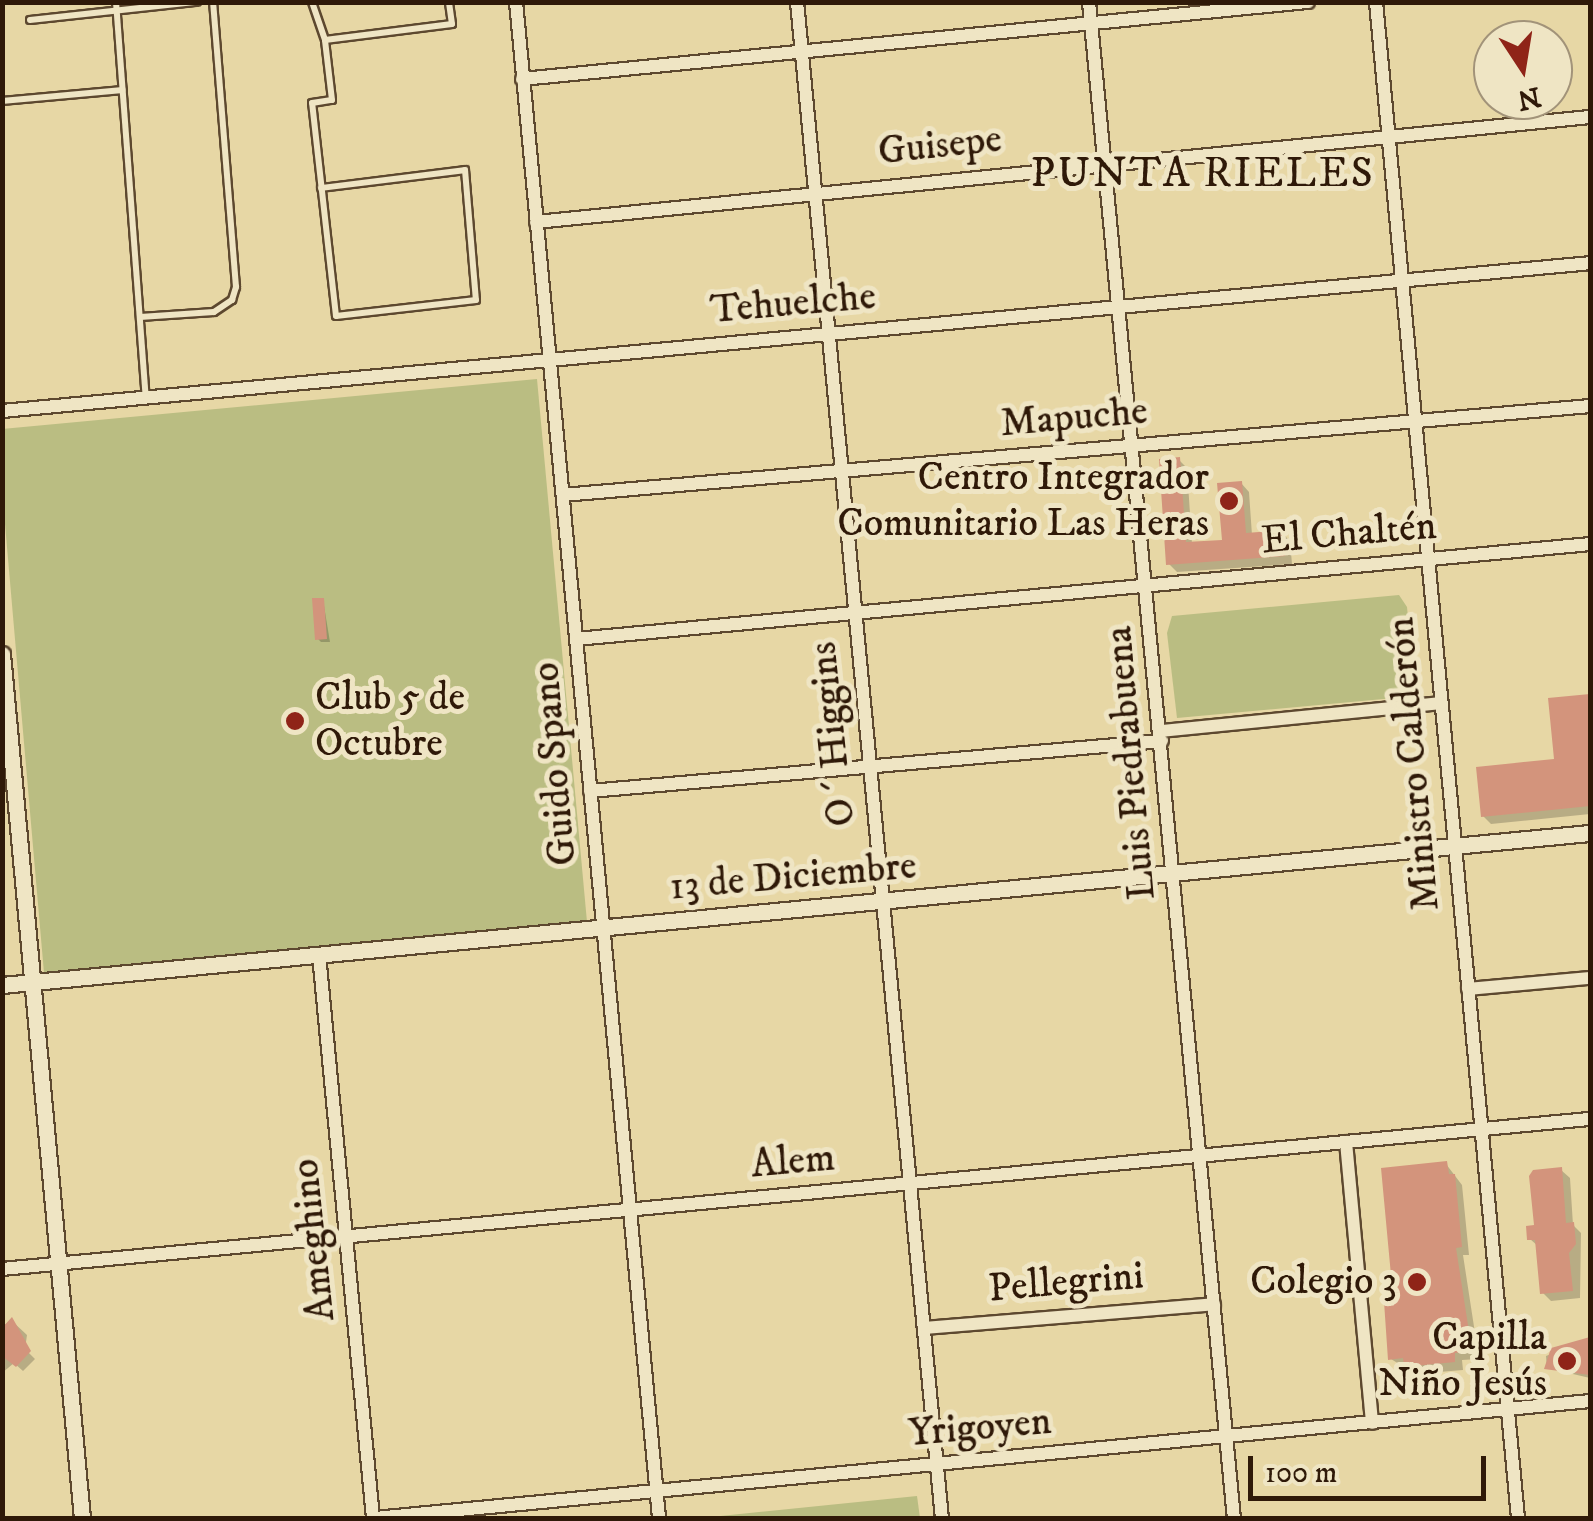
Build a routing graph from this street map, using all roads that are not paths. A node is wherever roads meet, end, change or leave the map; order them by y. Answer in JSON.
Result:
{"nodes":[{"id":1,"x":197,"y":2,"type":"edge"},
{"id":2,"x":213,"y":2,"type":"edge"},
{"id":3,"x":312,"y":2,"type":"edge"},
{"id":4,"x":449,"y":2,"type":"edge"},
{"id":5,"x":516,"y":2,"type":"edge"},
{"id":6,"x":796,"y":2,"type":"edge"},
{"id":7,"x":1089,"y":2,"type":"edge"},
{"id":8,"x":1308,"y":2,"type":"edge"},
{"id":9,"x":1376,"y":2,"type":"edge"},
{"id":10,"x":1236,"y":6,"type":"edge"},
{"id":11,"x":116,"y":7,"type":"edge"},
{"id":12,"x":30,"y":20,"type":"dead end"},
{"id":13,"x":1092,"y":23,"type":"junction"},
{"id":14,"x":325,"y":40,"type":"junction"},
{"id":15,"x":802,"y":50,"type":"junction"},
{"id":16,"x":522,"y":79,"type":"junction"},
{"id":17,"x":122,"y":90,"type":"junction"},
{"id":18,"x":2,"y":101,"type":"edge"},
{"id":19,"x":1590,"y":117,"type":"edge"},
{"id":20,"x":1388,"y":136,"type":"junction"},
{"id":21,"x":1105,"y":162,"type":"junction"},
{"id":22,"x":321,"y":188,"type":"junction"},
{"id":23,"x":816,"y":191,"type":"junction"},
{"id":24,"x":536,"y":222,"type":"junction"},
{"id":25,"x":1590,"y":263,"type":"edge"},
{"id":26,"x":1402,"y":280,"type":"junction"},
{"id":27,"x":1120,"y":305,"type":"junction"},
{"id":28,"x":140,"y":317,"type":"junction"},
{"id":29,"x":827,"y":334,"type":"junction"},
{"id":30,"x":550,"y":358,"type":"junction"},
{"id":31,"x":146,"y":397,"type":"junction"},
{"id":32,"x":1590,"y":406,"type":"edge"},
{"id":33,"x":2,"y":411,"type":"edge"},
{"id":34,"x":1415,"y":422,"type":"junction"},
{"id":35,"x":1132,"y":446,"type":"junction"},
{"id":36,"x":840,"y":471,"type":"junction"},
{"id":37,"x":563,"y":495,"type":"junction"},
{"id":38,"x":1590,"y":544,"type":"edge"},
{"id":39,"x":1428,"y":560,"type":"junction"},
{"id":40,"x":1147,"y":586,"type":"junction"},
{"id":41,"x":854,"y":614,"type":"junction"},
{"id":42,"x":576,"y":639,"type":"junction"},
{"id":43,"x":2,"y":654,"type":"edge"},
{"id":44,"x":4,"y":693,"type":"edge"},
{"id":45,"x":1441,"y":703,"type":"junction"},
{"id":46,"x":1161,"y":736,"type":"junction"},
{"id":47,"x":869,"y":766,"type":"junction"},
{"id":48,"x":590,"y":791,"type":"junction"},
{"id":49,"x":1590,"y":833,"type":"edge"},
{"id":50,"x":1455,"y":846,"type":"junction"},
{"id":51,"x":1174,"y":873,"type":"junction"},
{"id":52,"x":882,"y":901,"type":"junction"},
{"id":53,"x":603,"y":928,"type":"junction"},
{"id":54,"x":319,"y":955,"type":"junction"},
{"id":55,"x":1590,"y":978,"type":"edge"},
{"id":56,"x":33,"y":982,"type":"junction"},
{"id":57,"x":2,"y":985,"type":"edge"},
{"id":58,"x":1468,"y":989,"type":"junction"},
{"id":59,"x":1590,"y":1119,"type":"edge"},
{"id":60,"x":1481,"y":1129,"type":"junction"},
{"id":61,"x":1346,"y":1142,"type":"junction"},
{"id":62,"x":1200,"y":1156,"type":"junction"},
{"id":63,"x":910,"y":1184,"type":"junction"},
{"id":64,"x":630,"y":1210,"type":"junction"},
{"id":65,"x":346,"y":1237,"type":"junction"},
{"id":66,"x":59,"y":1264,"type":"junction"},
{"id":67,"x":2,"y":1270,"type":"edge"},
{"id":68,"x":1214,"y":1304,"type":"junction"},
{"id":69,"x":924,"y":1328,"type":"junction"},
{"id":70,"x":1590,"y":1402,"type":"edge"},
{"id":71,"x":1508,"y":1409,"type":"junction"},
{"id":72,"x":1372,"y":1424,"type":"junction"},
{"id":73,"x":1226,"y":1437,"type":"junction"},
{"id":74,"x":937,"y":1465,"type":"junction"},
{"id":75,"x":656,"y":1492,"type":"junction"},
{"id":76,"x":82,"y":1518,"type":"edge"},
{"id":77,"x":374,"y":1518,"type":"edge"},
{"id":78,"x":659,"y":1518,"type":"edge"},
{"id":79,"x":942,"y":1518,"type":"edge"},
{"id":80,"x":1234,"y":1518,"type":"edge"},
{"id":81,"x":1518,"y":1518,"type":"edge"}],
"edges":[{"from":1,"to":11,"type":"lane"},
{"from":2,"to":28,"type":"lane"},
{"from":3,"to":14,"type":"lane"},
{"from":4,"to":14,"type":"lane"},
{"from":5,"to":16,"type":"street","name":"Guido Spano"},
{"from":6,"to":15,"type":"street","name":"O´ Higgins"},
{"from":7,"to":13,"type":"street","name":"Luis Piedrabuena"},
{"from":8,"to":10,"type":"street"},
{"from":9,"to":20,"type":"street","name":"Ministro Calderón"},
{"from":10,"to":13,"type":"street"},
{"from":11,"to":12,"type":"lane"},
{"from":11,"to":17,"type":"lane"},
{"from":13,"to":15,"type":"street"},
{"from":13,"to":21,"type":"street","name":"Luis Piedrabuena"},
{"from":14,"to":22,"type":"lane"},
{"from":15,"to":16,"type":"street"},
{"from":15,"to":23,"type":"street","name":"O´ Higgins"},
{"from":16,"to":24,"type":"street","name":"Guido Spano"},
{"from":17,"to":18,"type":"lane"},
{"from":17,"to":28,"type":"lane"},
{"from":19,"to":20,"type":"street","name":"Guisepe"},
{"from":20,"to":21,"type":"street","name":"Guisepe"},
{"from":20,"to":26,"type":"street","name":"Ministro Calderón"},
{"from":21,"to":23,"type":"street","name":"Guisepe"},
{"from":21,"to":27,"type":"street","name":"Luis Piedrabuena"},
{"from":22,"to":22,"type":"lane"},
{"from":23,"to":24,"type":"street","name":"Guisepe"},
{"from":23,"to":29,"type":"street","name":"O´ Higgins"},
{"from":24,"to":30,"type":"street","name":"Guido Spano"},
{"from":25,"to":26,"type":"street","name":"Tehuelche"},
{"from":26,"to":27,"type":"street","name":"Tehuelche"},
{"from":26,"to":34,"type":"street","name":"Ministro Calderón"},
{"from":27,"to":29,"type":"street","name":"Tehuelche"},
{"from":27,"to":35,"type":"street","name":"Luis Piedrabuena"},
{"from":28,"to":31,"type":"lane"},
{"from":29,"to":30,"type":"street","name":"Tehuelche"},
{"from":29,"to":36,"type":"street","name":"O´ Higgins"},
{"from":30,"to":31,"type":"street","name":"Tehuelche"},
{"from":30,"to":37,"type":"street","name":"Guido Spano"},
{"from":31,"to":33,"type":"street","name":"Tehuelche"},
{"from":32,"to":34,"type":"street","name":"Mapuche"},
{"from":34,"to":35,"type":"street","name":"Mapuche"},
{"from":34,"to":39,"type":"street","name":"Ministro Calderón"},
{"from":35,"to":36,"type":"street","name":"Mapuche"},
{"from":35,"to":40,"type":"street","name":"Luis Piedrabuena"},
{"from":36,"to":37,"type":"street","name":"Mapuche"},
{"from":36,"to":41,"type":"street","name":"O´ Higgins"},
{"from":37,"to":42,"type":"street","name":"Guido Spano"},
{"from":38,"to":39,"type":"street","name":"El Chaltén"},
{"from":39,"to":40,"type":"street","name":"El Chaltén"},
{"from":39,"to":45,"type":"street","name":"Ministro Calderón"},
{"from":40,"to":41,"type":"street","name":"El Chaltén"},
{"from":40,"to":46,"type":"street","name":"Luis Piedrabuena"},
{"from":41,"to":42,"type":"street","name":"El Chaltén"},
{"from":41,"to":47,"type":"street","name":"O´ Higgins"},
{"from":42,"to":48,"type":"street","name":"Guido Spano"},
{"from":43,"to":44,"type":"street"},
{"from":44,"to":56,"type":"street"},
{"from":45,"to":46,"type":"street"},
{"from":45,"to":50,"type":"street","name":"Ministro Calderón"},
{"from":46,"to":47,"type":"street"},
{"from":46,"to":51,"type":"street","name":"Luis Piedrabuena"},
{"from":47,"to":48,"type":"street"},
{"from":47,"to":52,"type":"street","name":"O´ Higgins"},
{"from":48,"to":53,"type":"street","name":"Guido Spano"},
{"from":49,"to":50,"type":"street","name":"13 de Diciembre"},
{"from":50,"to":51,"type":"street","name":"13 de Diciembre"},
{"from":50,"to":58,"type":"street","name":"Ministro Calderón"},
{"from":51,"to":52,"type":"street","name":"13 de Diciembre"},
{"from":51,"to":62,"type":"street","name":"Luis Piedrabuena"},
{"from":52,"to":53,"type":"street","name":"13 de Diciembre"},
{"from":52,"to":63,"type":"street","name":"O´ Higgins"},
{"from":53,"to":54,"type":"street","name":"13 de Diciembre"},
{"from":53,"to":64,"type":"street","name":"Guido Spano"},
{"from":54,"to":56,"type":"street","name":"13 de Diciembre"},
{"from":54,"to":65,"type":"street","name":"Ameghino"},
{"from":55,"to":58,"type":"street"},
{"from":56,"to":57,"type":"street","name":"13 de Diciembre"},
{"from":56,"to":66,"type":"street"},
{"from":58,"to":60,"type":"street","name":"Ministro Calderón"},
{"from":59,"to":60,"type":"street","name":"Alem"},
{"from":60,"to":61,"type":"street","name":"Alem"},
{"from":60,"to":71,"type":"street","name":"Ministro Calderón"},
{"from":61,"to":62,"type":"street","name":"Alem"},
{"from":61,"to":72,"type":"street"},
{"from":62,"to":63,"type":"street","name":"Alem"},
{"from":62,"to":68,"type":"street","name":"Luis Piedrabuena"},
{"from":63,"to":64,"type":"street","name":"Alem"},
{"from":63,"to":69,"type":"street","name":"O´ Higgins"},
{"from":64,"to":65,"type":"street","name":"Alem"},
{"from":64,"to":75,"type":"street","name":"Guido Spano"},
{"from":65,"to":66,"type":"street","name":"Alem"},
{"from":65,"to":77,"type":"street","name":"Ameghino"},
{"from":66,"to":67,"type":"street","name":"Alem"},
{"from":66,"to":76,"type":"street"},
{"from":68,"to":69,"type":"street","name":"Pellegrini"},
{"from":68,"to":73,"type":"street","name":"Luis Piedrabuena"},
{"from":69,"to":74,"type":"street","name":"O´ Higgins"},
{"from":70,"to":71,"type":"street","name":"Yrigoyen"},
{"from":71,"to":72,"type":"street","name":"Yrigoyen"},
{"from":71,"to":81,"type":"street","name":"Ministro Calderón"},
{"from":72,"to":73,"type":"street","name":"Yrigoyen"},
{"from":73,"to":74,"type":"street","name":"Yrigoyen"},
{"from":73,"to":80,"type":"street","name":"Luis Piedrabuena"},
{"from":74,"to":75,"type":"street","name":"Yrigoyen"},
{"from":74,"to":79,"type":"street","name":"O´ Higgins"},
{"from":75,"to":77,"type":"street","name":"Yrigoyen"},
{"from":75,"to":78,"type":"street","name":"Guido Spano"}]}
